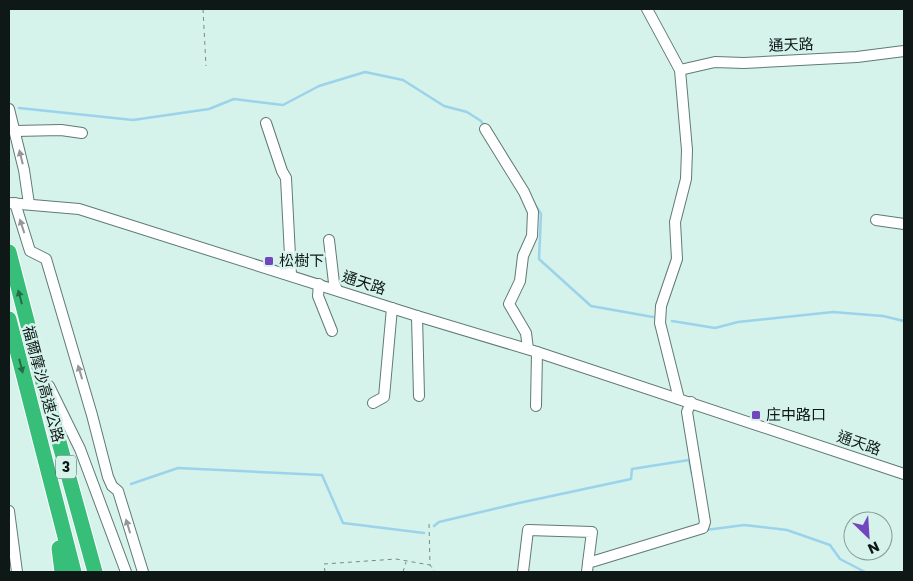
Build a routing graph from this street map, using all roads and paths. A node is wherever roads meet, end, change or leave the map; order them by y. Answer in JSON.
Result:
{"nodes":[{"id":1,"x":203,"y":9,"type":"edge"},
{"id":2,"x":647,"y":9,"type":"edge"},
{"id":3,"x":904,"y":51,"type":"edge"},
{"id":4,"x":206,"y":66,"type":"dead end"},
{"id":5,"x":680,"y":70,"type":"junction"},
{"id":6,"x":9,"y":109,"type":"edge"},
{"id":7,"x":266,"y":123,"type":"dead end"},
{"id":8,"x":485,"y":129,"type":"dead end"},
{"id":9,"x":15,"y":131,"type":"junction"},
{"id":10,"x":82,"y":133,"type":"dead end"},
{"id":11,"x":12,"y":203,"type":"edge"},
{"id":12,"x":29,"y":204,"type":"junction"},
{"id":13,"x":876,"y":220,"type":"dead end"},
{"id":14,"x":904,"y":224,"type":"edge"},
{"id":15,"x":329,"y":240,"type":"dead end"},
{"id":16,"x":9,"y":252,"type":"edge"},
{"id":17,"x":291,"y":275,"type":"junction"},
{"id":18,"x":319,"y":284,"type":"junction"},
{"id":19,"x":337,"y":290,"type":"junction"},
{"id":20,"x":392,"y":308,"type":"junction"},
{"id":21,"x":417,"y":316,"type":"junction"},
{"id":22,"x":9,"y":319,"type":"edge"},
{"id":23,"x":332,"y":331,"type":"dead end"},
{"id":24,"x":533,"y":351,"type":"junction"},
{"id":25,"x":37,"y":362,"type":"junction"},
{"id":26,"x":420,"y":396,"type":"dead end"},
{"id":27,"x":679,"y":398,"type":"junction"},
{"id":28,"x":691,"y":402,"type":"junction"},
{"id":29,"x":373,"y":403,"type":"dead end"},
{"id":30,"x":536,"y":406,"type":"dead end"},
{"id":31,"x":66,"y":466,"type":"junction"},
{"id":32,"x":904,"y":474,"type":"edge"},
{"id":33,"x":49,"y":475,"type":"junction"},
{"id":34,"x":9,"y":511,"type":"edge"},
{"id":35,"x":428,"y":524,"type":"dead end"},
{"id":36,"x":406,"y":561,"type":"junction"},
{"id":37,"x":430,"y":565,"type":"junction"},
{"id":38,"x":588,"y":568,"type":"edge"},
{"id":39,"x":17,"y":572,"type":"edge"},
{"id":40,"x":62,"y":572,"type":"edge"},
{"id":41,"x":74,"y":572,"type":"edge"},
{"id":42,"x":96,"y":572,"type":"edge"},
{"id":43,"x":103,"y":572,"type":"edge"},
{"id":44,"x":126,"y":572,"type":"edge"},
{"id":45,"x":143,"y":572,"type":"edge"},
{"id":46,"x":325,"y":572,"type":"edge"},
{"id":47,"x":403,"y":572,"type":"edge"},
{"id":48,"x":451,"y":572,"type":"edge"},
{"id":49,"x":523,"y":572,"type":"edge"}],
"edges":[{"from":1,"to":4,"type":"path"},
{"from":2,"to":5,"type":"street"},
{"from":3,"to":5,"type":"street","name":"通天路"},
{"from":5,"to":27,"type":"street"},
{"from":6,"to":9,"type":"street"},
{"from":7,"to":17,"type":"street"},
{"from":8,"to":24,"type":"street"},
{"from":9,"to":10,"type":"street"},
{"from":12,"to":9,"type":"street","one_way":true},
{"from":11,"to":12,"type":"street","name":"通天路"},
{"from":45,"to":11,"type":"street","one_way":true},
{"from":12,"to":17,"type":"street","name":"通天路"},
{"from":13,"to":14,"type":"street"},
{"from":15,"to":19,"type":"street"},
{"from":25,"to":16,"type":"highway","name":"福爾摩沙高速公路","number":"3","one_way":true},
{"from":17,"to":18,"type":"street","name":"通天路"},
{"from":18,"to":19,"type":"street","name":"通天路"},
{"from":18,"to":23,"type":"street"},
{"from":19,"to":20,"type":"street","name":"通天路"},
{"from":20,"to":21,"type":"street","name":"通天路"},
{"from":20,"to":29,"type":"street"},
{"from":21,"to":24,"type":"street","name":"通天路"},
{"from":21,"to":26,"type":"street"},
{"from":22,"to":33,"type":"highway","name":"福爾摩沙高速公路","number":"3","one_way":true},
{"from":24,"to":27,"type":"street","name":"通天路"},
{"from":24,"to":30,"type":"street"},
{"from":25,"to":31,"type":"highway","name":"福爾摩沙高速公路","number":"3"},
{"from":25,"to":44,"type":"street"},
{"from":27,"to":28,"type":"street","name":"通天路"},
{"from":28,"to":32,"type":"street","name":"通天路"},
{"from":28,"to":38,"type":"street"},
{"from":31,"to":42,"type":"highway","name":"福爾摩沙高速公路","number":"3"},
{"from":31,"to":43,"type":"highway"},
{"from":33,"to":40,"type":"highway"},
{"from":33,"to":41,"type":"highway","name":"福爾摩沙高速公路","number":"3"},
{"from":34,"to":39,"type":"street"},
{"from":35,"to":37,"type":"path"},
{"from":36,"to":37,"type":"path"},
{"from":36,"to":46,"type":"path"},
{"from":36,"to":47,"type":"path"},
{"from":37,"to":48,"type":"path"},
{"from":38,"to":49,"type":"street"}]}
